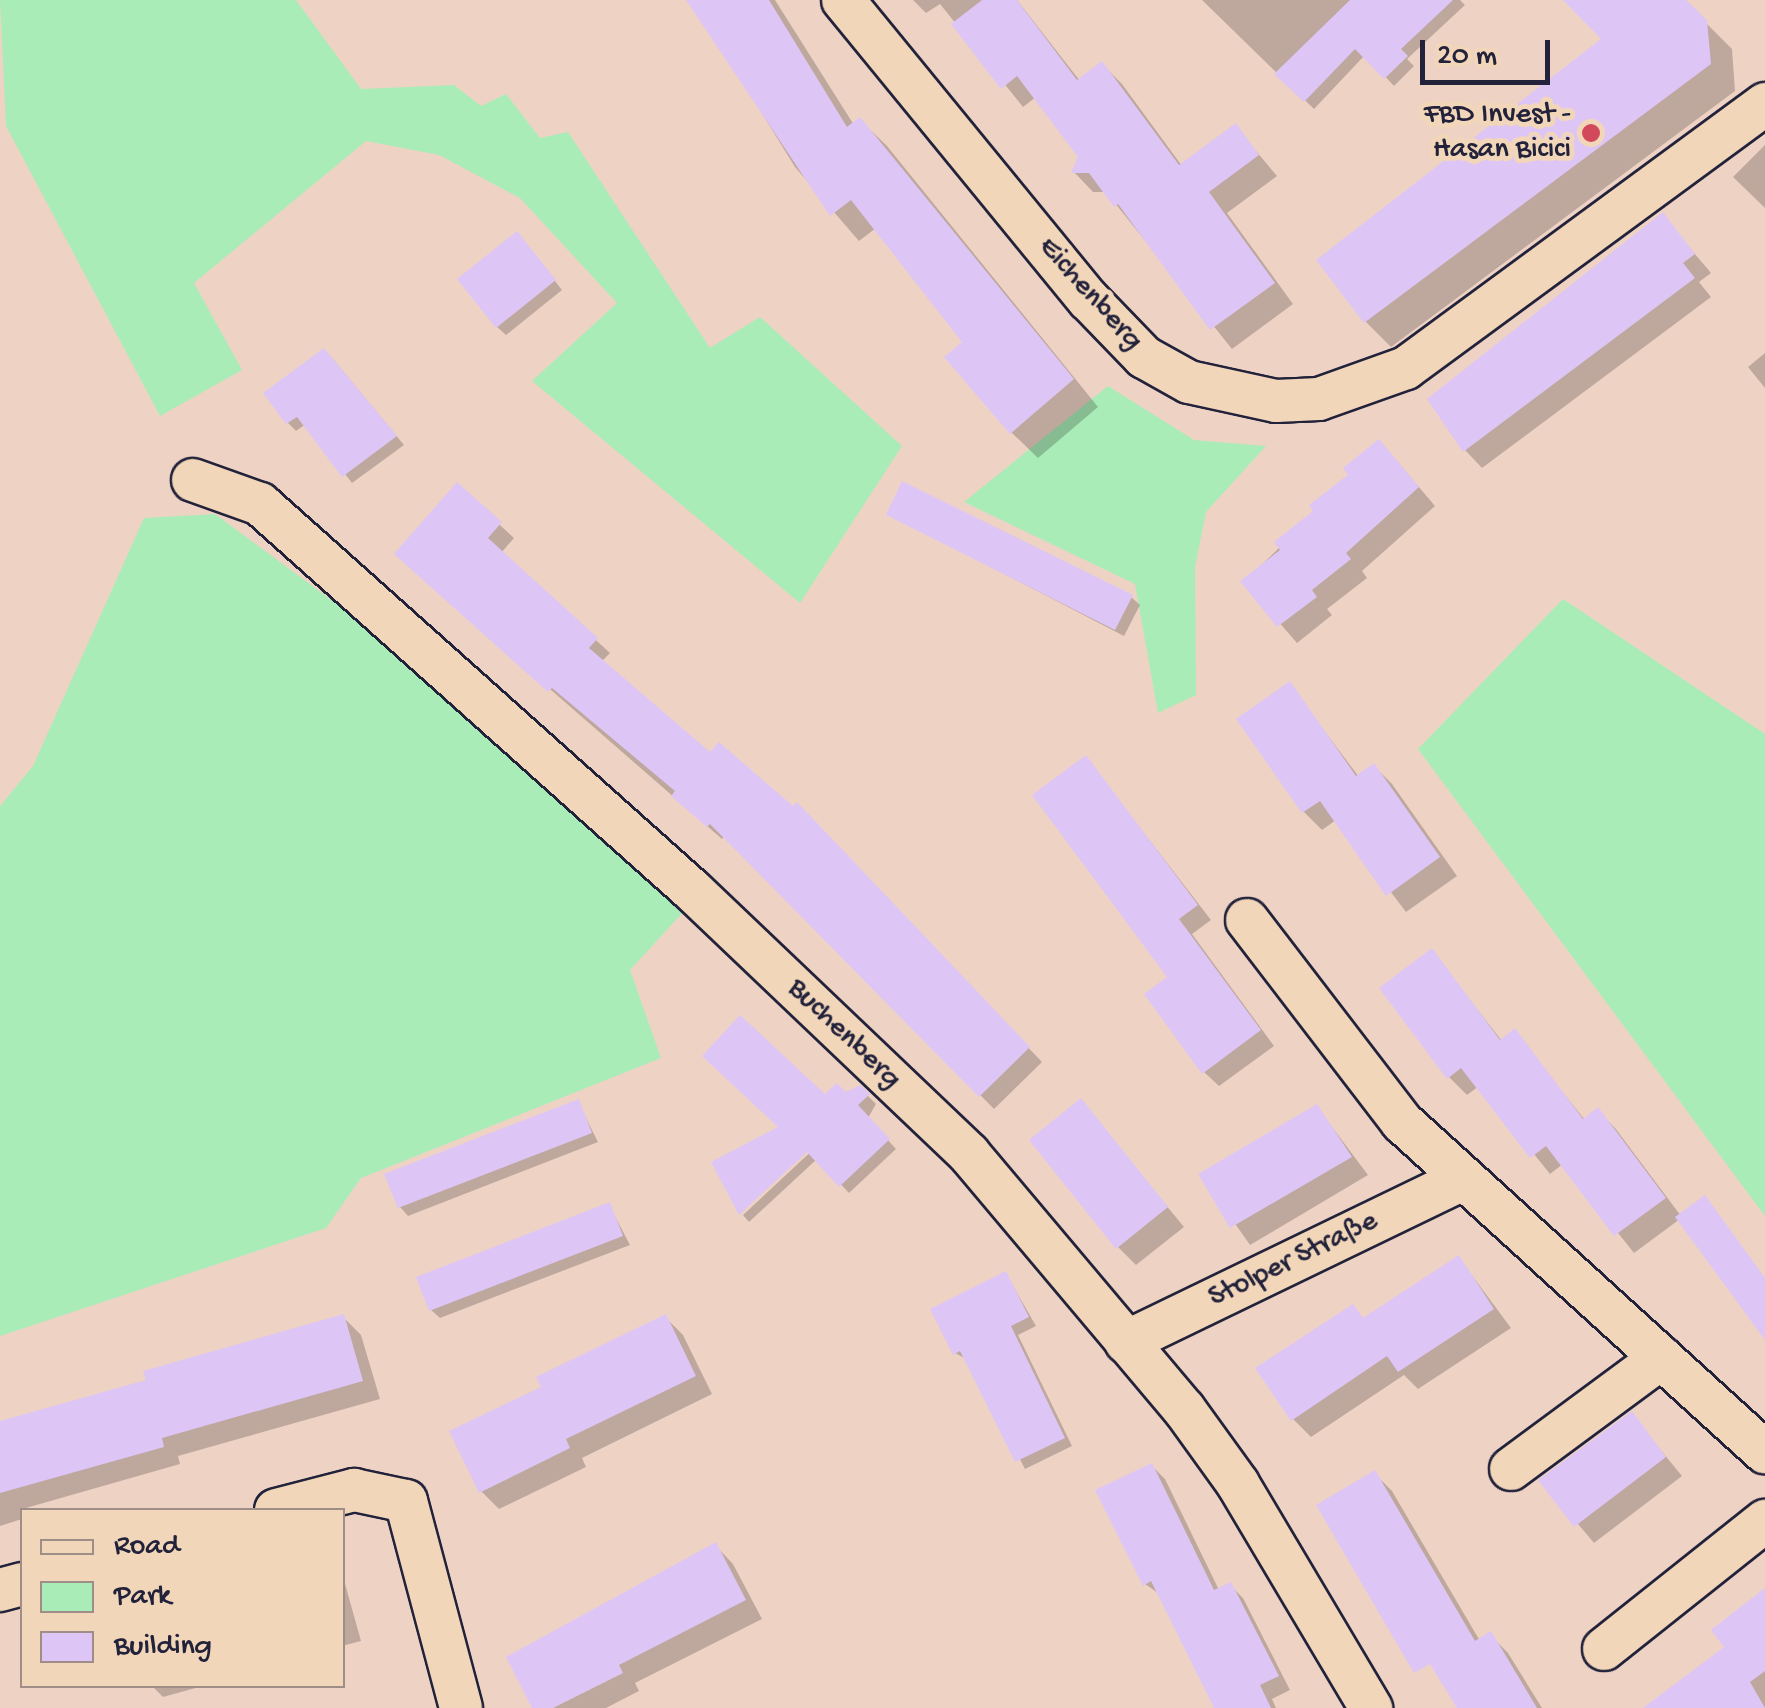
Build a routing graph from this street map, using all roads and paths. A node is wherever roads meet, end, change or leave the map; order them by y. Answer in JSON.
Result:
{"nodes":[{"id":1,"x":843,"y":0,"type":"edge"},
{"id":2,"x":1765,"y":104,"type":"edge"},
{"id":3,"x":193,"y":480,"type":"dead end"},
{"id":4,"x":1247,"y":920,"type":"dead end"},
{"id":5,"x":1467,"y":1185,"type":"junction"},
{"id":6,"x":1126,"y":1342,"type":"junction"},
{"id":7,"x":1660,"y":1358,"type":"junction"},
{"id":8,"x":1765,"y":1452,"type":"edge"},
{"id":9,"x":1512,"y":1469,"type":"dead end"},
{"id":10,"x":284,"y":1508,"type":"edge"},
{"id":11,"x":1765,"y":1521,"type":"edge"},
{"id":12,"x":1604,"y":1650,"type":"dead end"},
{"id":13,"x":460,"y":1708,"type":"edge"},
{"id":14,"x":1370,"y":1708,"type":"edge"}],
"edges":[{"from":1,"to":2,"type":"street","name":"Eichenberg"},
{"from":3,"to":6,"type":"street","name":"Buchenberg"},
{"from":4,"to":5,"type":"street"},
{"from":5,"to":6,"type":"street","name":"Stolper Straße"},
{"from":5,"to":7,"type":"street"},
{"from":6,"to":14,"type":"street","name":"Buchenberg"},
{"from":7,"to":8,"type":"street"},
{"from":7,"to":9,"type":"street"},
{"from":10,"to":13,"type":"street"},
{"from":11,"to":12,"type":"street"}]}
